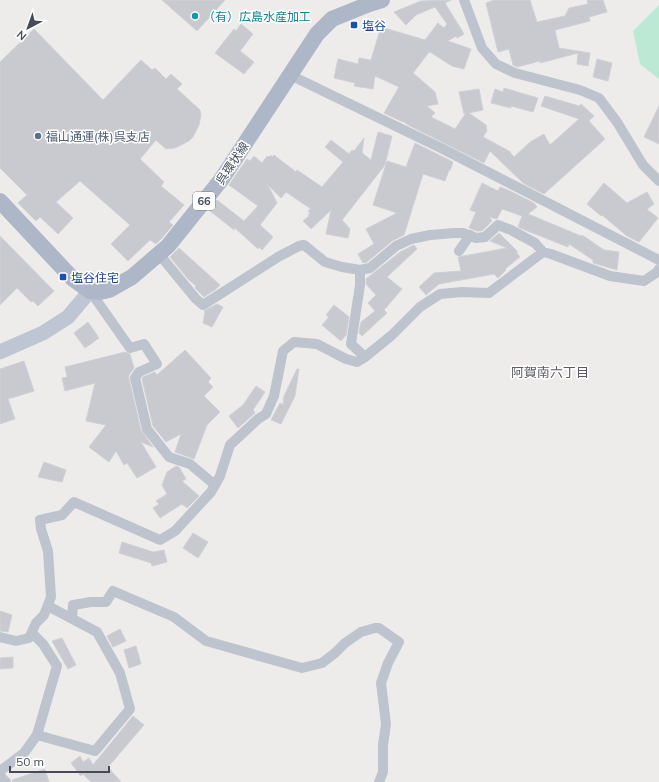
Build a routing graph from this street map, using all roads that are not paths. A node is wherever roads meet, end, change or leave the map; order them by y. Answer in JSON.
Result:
{"nodes":[{"id":1,"x":382,"y":0,"type":"edge"},
{"id":2,"x":464,"y":0,"type":"edge"},
{"id":3,"x":290,"y":76,"type":"junction"},
{"id":4,"x":659,"y":181,"type":"edge"},
{"id":5,"x":0,"y":201,"type":"edge"},
{"id":6,"x":470,"y":235,"type":"junction"},
{"id":7,"x":459,"y":251,"type":"dead end"},
{"id":8,"x":543,"y":252,"type":"junction"},
{"id":9,"x":159,"y":254,"type":"junction"},
{"id":10,"x":659,"y":260,"type":"edge"},
{"id":11,"x":360,"y":270,"type":"junction"},
{"id":12,"x":658,"y":272,"type":"edge"},
{"id":13,"x":90,"y":291,"type":"junction"},
{"id":14,"x":0,"y":352,"type":"edge"},
{"id":15,"x":365,"y":357,"type":"junction"},
{"id":16,"x":215,"y":485,"type":"junction"},
{"id":17,"x":48,"y":606,"type":"junction"},
{"id":18,"x":72,"y":618,"type":"junction"},
{"id":19,"x":32,"y":633,"type":"junction"},
{"id":20,"x":0,"y":637,"type":"edge"},
{"id":21,"x":37,"y":735,"type":"junction"},
{"id":22,"x":0,"y":771,"type":"edge"},
{"id":23,"x":0,"y":776,"type":"edge"},
{"id":24,"x":6,"y":782,"type":"edge"},
{"id":25,"x":379,"y":782,"type":"edge"}],
"edges":[{"from":1,"to":3,"type":"main road","name":"呉環状線","number":"66"},
{"from":2,"to":4,"type":"street"},
{"from":3,"to":9,"type":"main road","name":"呉環状線","number":"66"},
{"from":3,"to":10,"type":"street"},
{"from":5,"to":13,"type":"main road"},
{"from":6,"to":7,"type":"street"},
{"from":6,"to":8,"type":"street"},
{"from":6,"to":11,"type":"street"},
{"from":8,"to":12,"type":"street"},
{"from":8,"to":15,"type":"street"},
{"from":9,"to":11,"type":"street"},
{"from":9,"to":13,"type":"main road","name":"呉環状線","number":"66"},
{"from":11,"to":15,"type":"street"},
{"from":13,"to":14,"type":"street"},
{"from":13,"to":16,"type":"street"},
{"from":15,"to":16,"type":"street"},
{"from":16,"to":17,"type":"street"},
{"from":17,"to":18,"type":"street"},
{"from":17,"to":19,"type":"street"},
{"from":18,"to":21,"type":"street"},
{"from":18,"to":25,"type":"street"},
{"from":19,"to":20,"type":"street"},
{"from":19,"to":21,"type":"street"},
{"from":21,"to":22,"type":"street"},
{"from":23,"to":24,"type":"street"}]}
